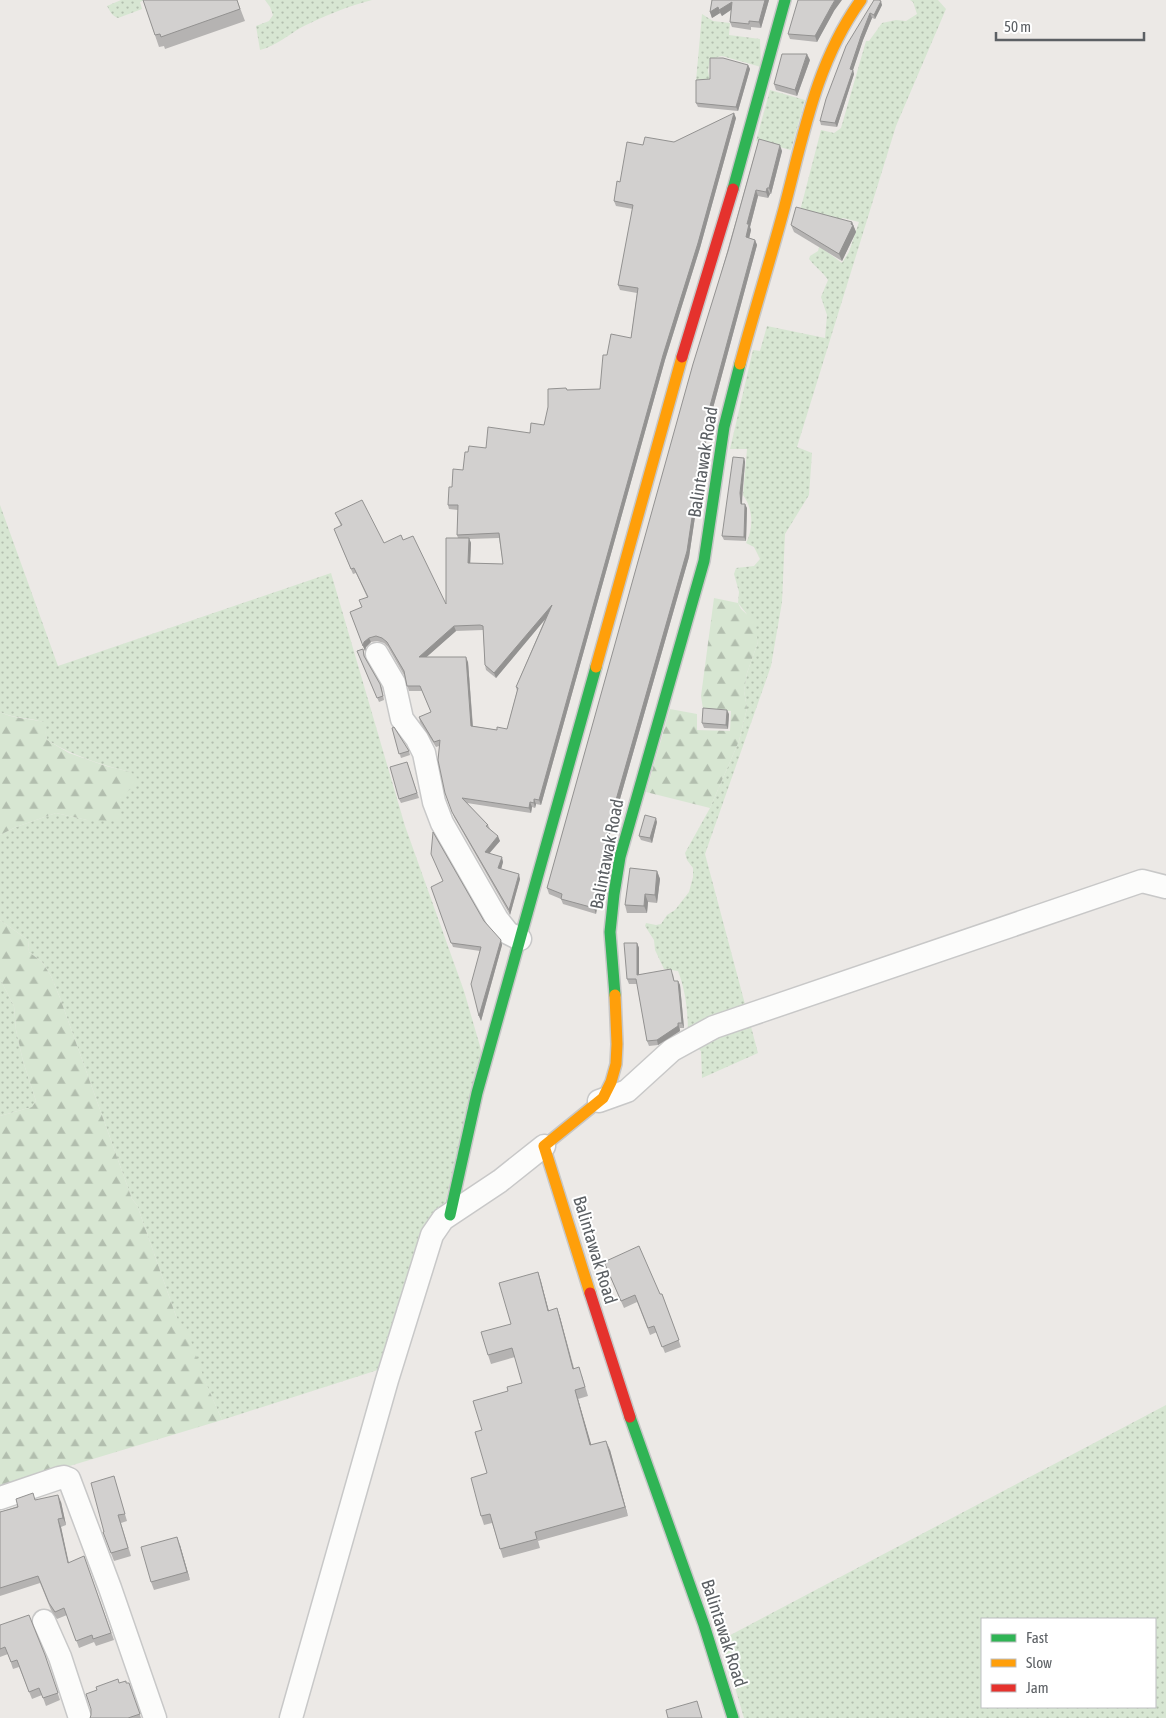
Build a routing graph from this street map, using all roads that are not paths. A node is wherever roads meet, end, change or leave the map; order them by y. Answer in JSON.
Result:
{"nodes":[{"id":1,"x":785,"y":0,"type":"edge"},
{"id":2,"x":861,"y":0,"type":"edge"},
{"id":3,"x":377,"y":654,"type":"dead end"},
{"id":4,"x":1166,"y":887,"type":"edge"},
{"id":5,"x":520,"y":939,"type":"junction"},
{"id":6,"x":599,"y":1101,"type":"junction"},
{"id":7,"x":544,"y":1146,"type":"junction"},
{"id":8,"x":450,"y":1215,"type":"junction"},
{"id":9,"x":0,"y":1498,"type":"edge"},
{"id":10,"x":44,"y":1621,"type":"dead end"},
{"id":11,"x":80,"y":1718,"type":"edge"},
{"id":12,"x":155,"y":1718,"type":"edge"},
{"id":13,"x":291,"y":1718,"type":"edge"},
{"id":14,"x":733,"y":1718,"type":"edge"}],
"edges":[{"from":1,"to":5,"type":"street"},
{"from":2,"to":6,"type":"street","name":"Balintawak Road"},
{"from":3,"to":5,"type":"street"},
{"from":4,"to":6,"type":"street"},
{"from":5,"to":8,"type":"street"},
{"from":6,"to":7,"type":"street","name":"Balintawak Road"},
{"from":7,"to":8,"type":"street"},
{"from":7,"to":14,"type":"street","name":"Balintawak Road"},
{"from":8,"to":13,"type":"street"},
{"from":9,"to":12,"type":"street"},
{"from":10,"to":11,"type":"street"}]}
